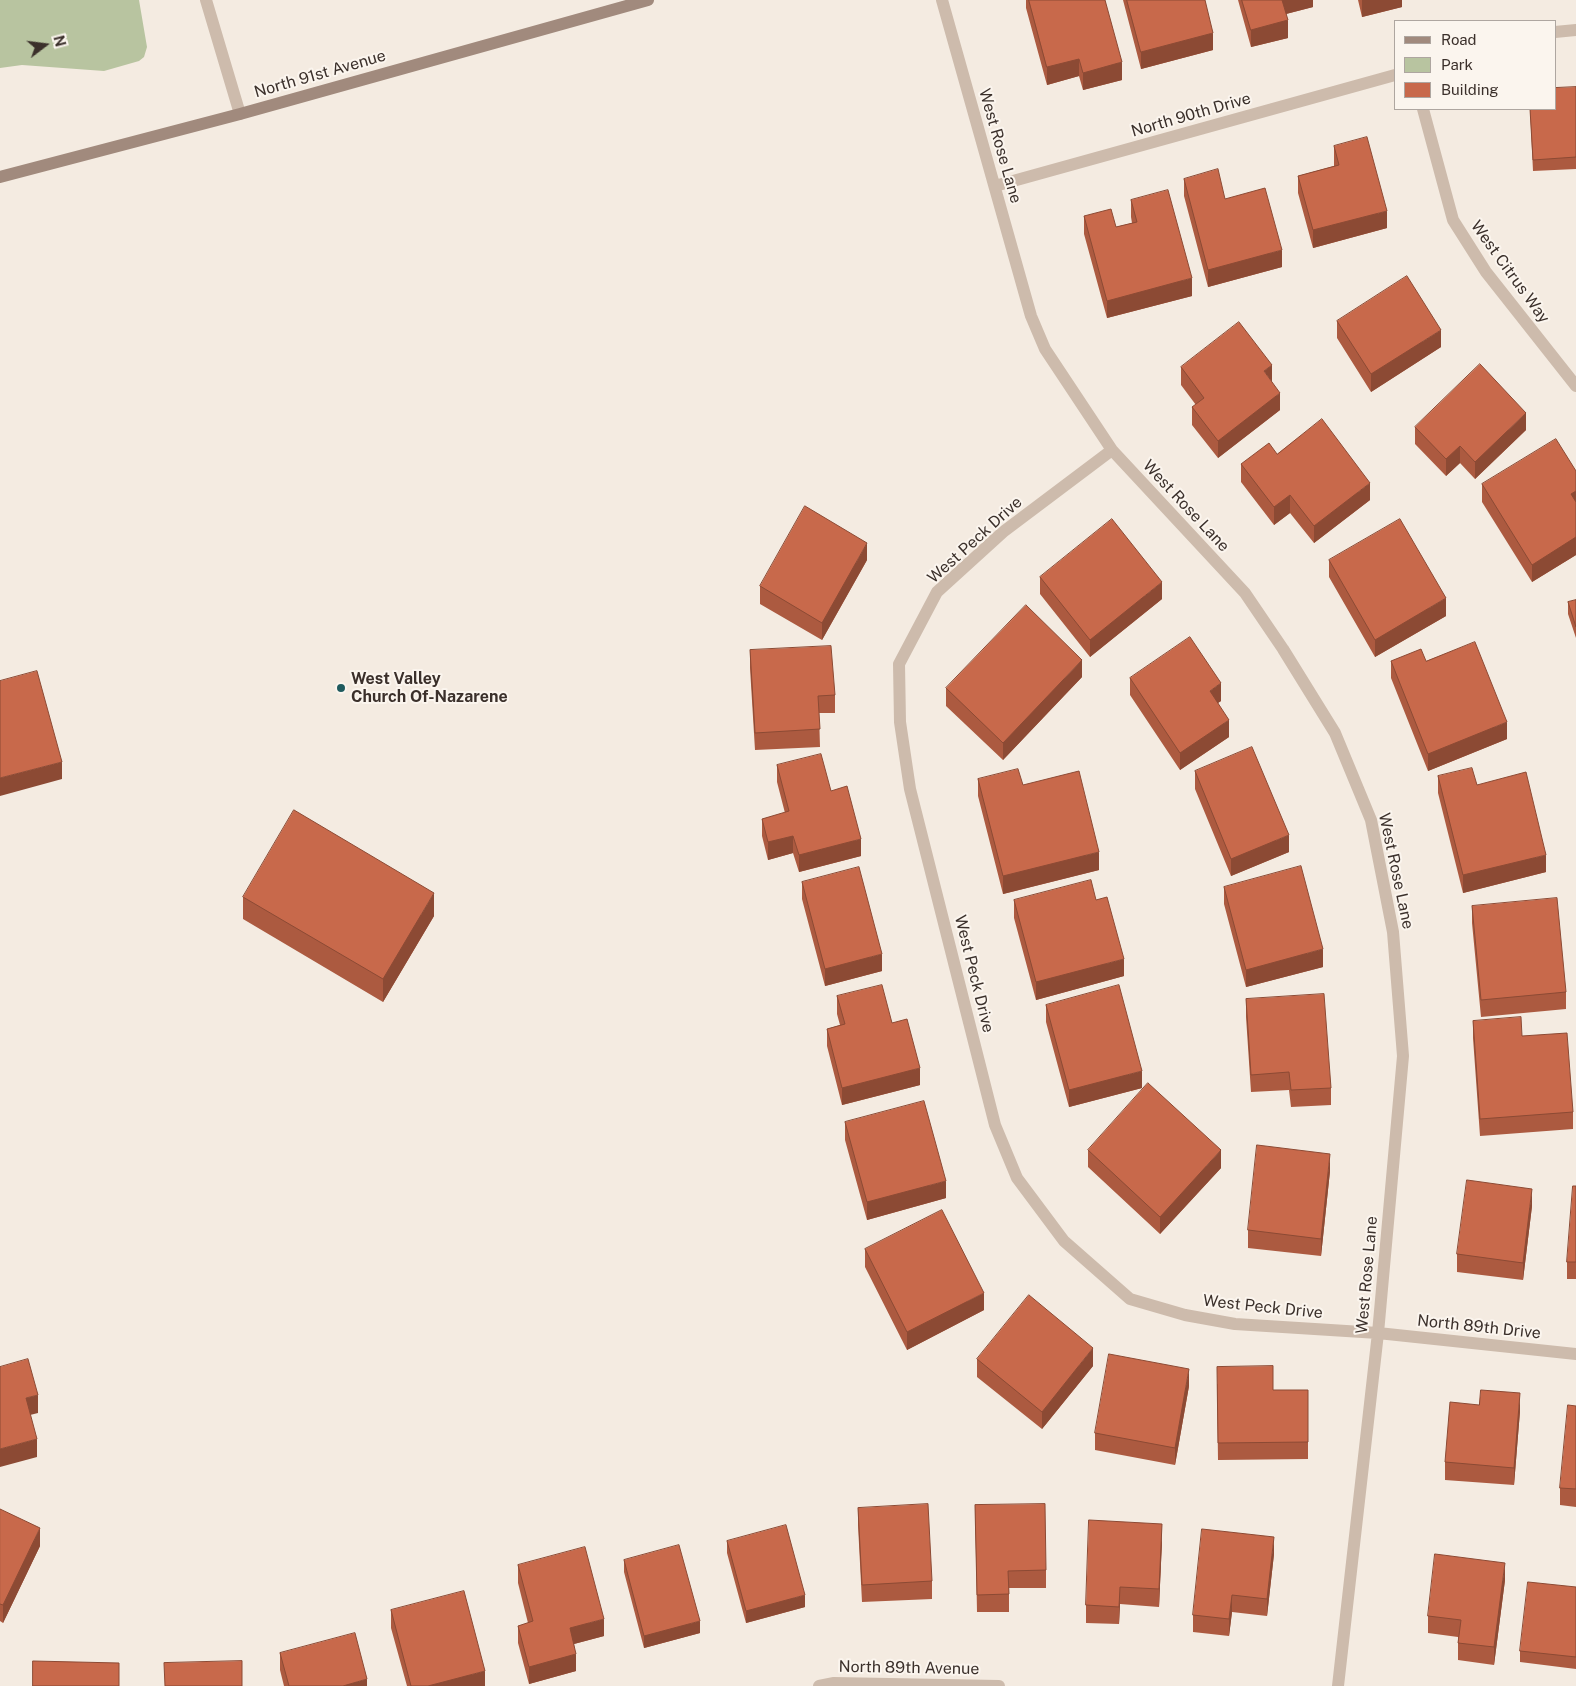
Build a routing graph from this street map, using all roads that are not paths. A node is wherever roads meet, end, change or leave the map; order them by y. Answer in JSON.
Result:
{"nodes":[{"id":1,"x":206,"y":0,"type":"edge"},
{"id":2,"x":648,"y":0,"type":"edge"},
{"id":3,"x":942,"y":0,"type":"edge"},
{"id":4,"x":1576,"y":30,"type":"edge"},
{"id":5,"x":1556,"y":32,"type":"edge"},
{"id":6,"x":1394,"y":75,"type":"edge"},
{"id":7,"x":1423,"y":110,"type":"edge"},
{"id":8,"x":240,"y":114,"type":"junction"},
{"id":9,"x":0,"y":177,"type":"edge"},
{"id":10,"x":995,"y":186,"type":"junction"},
{"id":11,"x":1576,"y":386,"type":"edge"},
{"id":12,"x":1112,"y":450,"type":"junction"},
{"id":13,"x":1378,"y":1333,"type":"junction"},
{"id":14,"x":1576,"y":1354,"type":"edge"},
{"id":15,"x":819,"y":1686,"type":"edge"},
{"id":16,"x":999,"y":1686,"type":"edge"},
{"id":17,"x":1338,"y":1686,"type":"edge"}],
"edges":[{"from":1,"to":8,"type":"street"},
{"from":2,"to":8,"type":"main road","name":"North 91st Avenue"},
{"from":3,"to":10,"type":"street","name":"West Rose Lane"},
{"from":4,"to":5,"type":"street"},
{"from":6,"to":10,"type":"street","name":"North 90th Drive"},
{"from":7,"to":11,"type":"street","name":"West Citrus Way"},
{"from":8,"to":9,"type":"main road","name":"North 91st Avenue"},
{"from":10,"to":12,"type":"street","name":"West Rose Lane"},
{"from":12,"to":13,"type":"street","name":"West Rose Lane"},
{"from":12,"to":13,"type":"street","name":"West Peck Drive"},
{"from":13,"to":14,"type":"street","name":"North 89th Drive"},
{"from":13,"to":17,"type":"street","name":"West Rose Lane"},
{"from":15,"to":16,"type":"street","name":"North 89th Avenue"}]}
